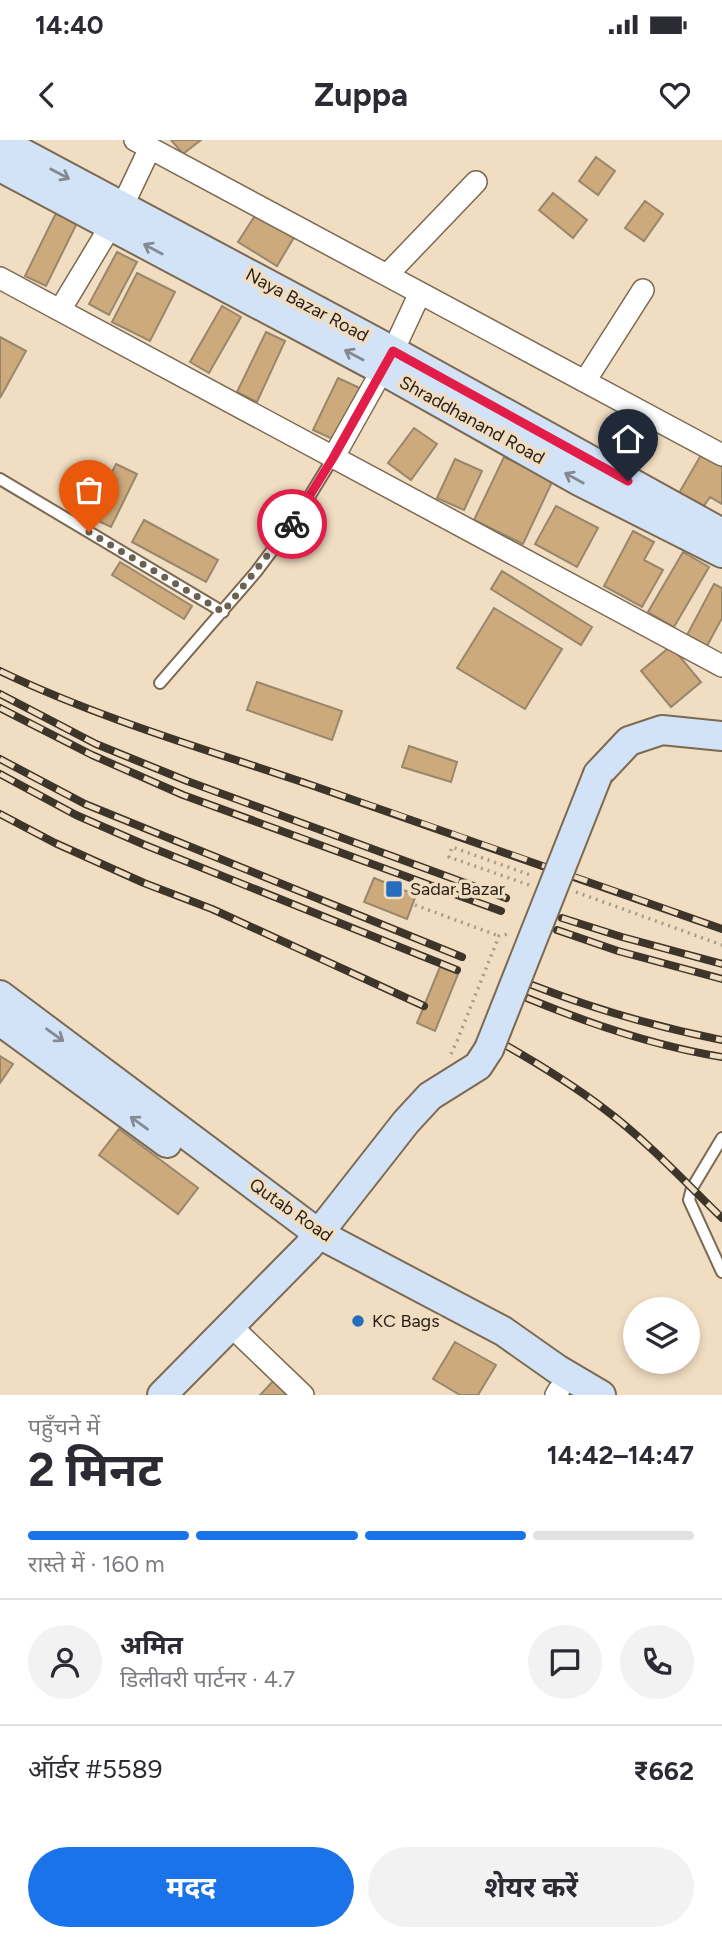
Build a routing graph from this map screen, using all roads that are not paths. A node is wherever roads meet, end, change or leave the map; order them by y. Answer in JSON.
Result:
{"nodes":[{"id":1,"x":0,"y":141,"type":"edge"},
{"id":2,"x":142,"y":144,"type":"edge"},
{"id":3,"x":0,"y":167,"type":"edge"},
{"id":4,"x":476,"y":181,"type":"dead end"},
{"id":5,"x":116,"y":217,"type":"junction"},
{"id":6,"x":387,"y":275,"type":"junction"},
{"id":7,"x":0,"y":278,"type":"edge"},
{"id":8,"x":643,"y":290,"type":"dead end"},
{"id":9,"x":421,"y":293,"type":"junction"},
{"id":10,"x":60,"y":310,"type":"junction"},
{"id":11,"x":388,"y":361,"type":"junction"},
{"id":12,"x":584,"y":381,"type":"junction"},
{"id":13,"x":722,"y":455,"type":"edge"},
{"id":14,"x":333,"y":458,"type":"junction"},
{"id":15,"x":0,"y":479,"type":"edge"},
{"id":16,"x":722,"y":533,"type":"edge"},
{"id":17,"x":722,"y":553,"type":"edge"},
{"id":18,"x":223,"y":612,"type":"junction"},
{"id":19,"x":722,"y":666,"type":"edge"},
{"id":20,"x":160,"y":683,"type":"dead end"},
{"id":21,"x":722,"y":736,"type":"edge"},
{"id":22,"x":0,"y":995,"type":"edge"},
{"id":23,"x":0,"y":1021,"type":"edge"},
{"id":24,"x":722,"y":1138,"type":"edge"},
{"id":25,"x":314,"y":1241,"type":"junction"},
{"id":26,"x":722,"y":1272,"type":"edge"},
{"id":27,"x":230,"y":1325,"type":"junction"},
{"id":28,"x":561,"y":1393,"type":"edge"},
{"id":29,"x":162,"y":1395,"type":"edge"},
{"id":30,"x":303,"y":1395,"type":"edge"},
{"id":31,"x":601,"y":1395,"type":"edge"}],
"edges":[{"from":1,"to":5,"type":"street","name":"Naya Bazar Road","one_way":true},
{"from":2,"to":5,"type":"street"},
{"from":2,"to":6,"type":"street"},
{"from":3,"to":5,"type":"street"},
{"from":4,"to":6,"type":"street"},
{"from":5,"to":10,"type":"street"},
{"from":5,"to":11,"type":"street","name":"Naya Bazar Road"},
{"from":6,"to":9,"type":"street"},
{"from":7,"to":10,"type":"street"},
{"from":8,"to":12,"type":"street"},
{"from":9,"to":11,"type":"street"},
{"from":9,"to":12,"type":"street"},
{"from":10,"to":14,"type":"street"},
{"from":11,"to":14,"type":"street"},
{"from":11,"to":16,"type":"street","name":"Naya Bazar Road"},
{"from":17,"to":11,"type":"street","name":"Shraddhanand Road","one_way":true},
{"from":12,"to":13,"type":"street"},
{"from":14,"to":18,"type":"lane"},
{"from":14,"to":19,"type":"street"},
{"from":15,"to":18,"type":"lane"},
{"from":18,"to":20,"type":"lane"},
{"from":21,"to":25,"type":"street","bridge":true},
{"from":22,"to":25,"type":"street","name":"Qutab Road","one_way":true},
{"from":25,"to":23,"type":"street","name":"Qutab Road","one_way":true},
{"from":24,"to":26,"type":"lane"},
{"from":25,"to":27,"type":"street"},
{"from":25,"to":28,"type":"street","name":"Qutab Road"},
{"from":25,"to":31,"type":"street","name":"Qutab Road"},
{"from":27,"to":29,"type":"street"},
{"from":27,"to":30,"type":"street"}]}
